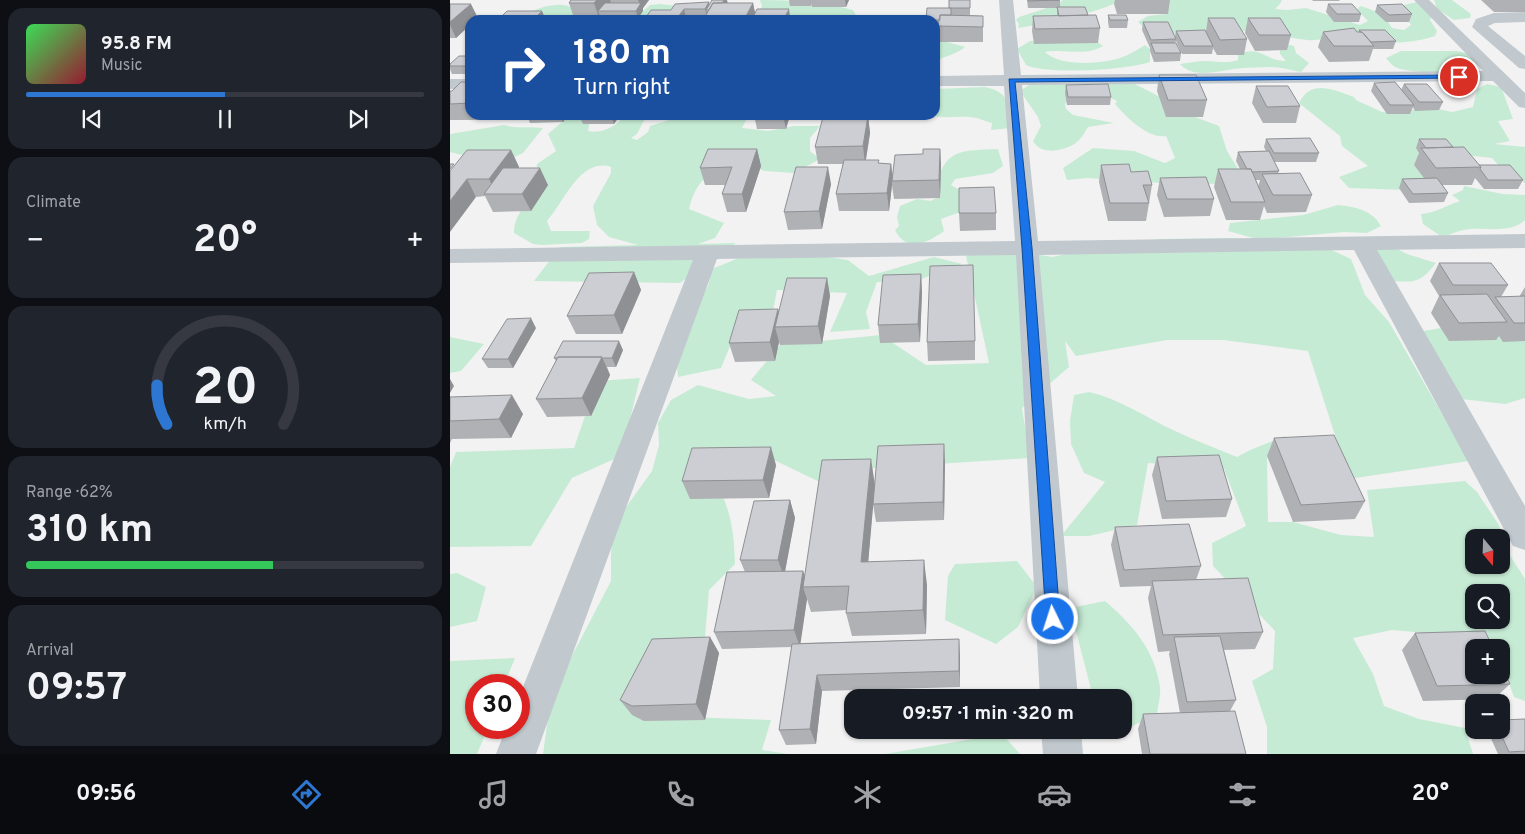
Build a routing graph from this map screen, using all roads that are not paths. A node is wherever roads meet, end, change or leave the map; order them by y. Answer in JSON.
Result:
{"nodes":[{"id":1,"x":1006,"y":0,"type":"edge"},
{"id":2,"x":1421,"y":0,"type":"edge"},
{"id":3,"x":1525,"y":17,"type":"edge"},
{"id":4,"x":1525,"y":64,"type":"edge"},
{"id":5,"x":1498,"y":76,"type":"junction"},
{"id":6,"x":1012,"y":80,"type":"junction"},
{"id":7,"x":940,"y":81,"type":"edge"},
{"id":8,"x":450,"y":84,"type":"edge"},
{"id":9,"x":465,"y":84,"type":"edge"},
{"id":10,"x":1525,"y":103,"type":"edge"},
{"id":11,"x":1525,"y":241,"type":"edge"},
{"id":12,"x":1362,"y":244,"type":"junction"},
{"id":13,"x":1027,"y":248,"type":"junction"},
{"id":14,"x":708,"y":252,"type":"junction"},
{"id":15,"x":450,"y":256,"type":"edge"},
{"id":16,"x":1525,"y":536,"type":"edge"},
{"id":17,"x":1057,"y":689,"type":"edge"},
{"id":18,"x":1061,"y":739,"type":"edge"},
{"id":19,"x":516,"y":754,"type":"edge"},
{"id":20,"x":1062,"y":754,"type":"edge"}],
"edges":[{"from":1,"to":6,"type":"street"},
{"from":2,"to":5,"type":"street"},
{"from":3,"to":4,"type":"street"},
{"from":5,"to":6,"type":"street"},
{"from":5,"to":10,"type":"street"},
{"from":6,"to":7,"type":"street"},
{"from":6,"to":13,"type":"street"},
{"from":8,"to":9,"type":"street"},
{"from":11,"to":12,"type":"street"},
{"from":12,"to":13,"type":"street"},
{"from":12,"to":16,"type":"street"},
{"from":13,"to":14,"type":"street"},
{"from":13,"to":17,"type":"street"},
{"from":14,"to":15,"type":"street"},
{"from":14,"to":19,"type":"street"},
{"from":18,"to":20,"type":"street"}]}
